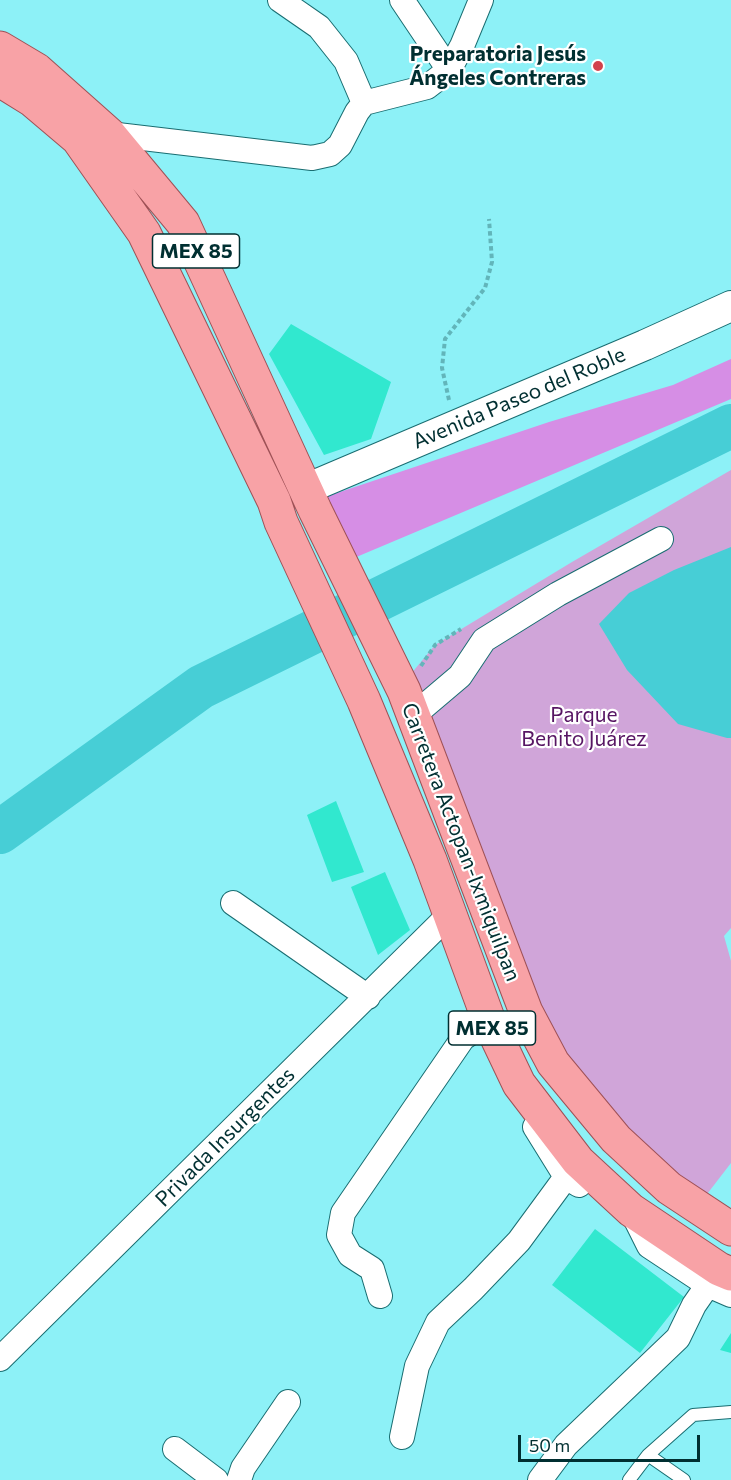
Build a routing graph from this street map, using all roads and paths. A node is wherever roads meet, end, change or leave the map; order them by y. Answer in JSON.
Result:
{"nodes":[{"id":1,"x":280,"y":0,"type":"edge"},
{"id":2,"x":402,"y":0,"type":"edge"},
{"id":3,"x":481,"y":0,"type":"edge"},
{"id":4,"x":0,"y":48,"type":"edge"},
{"id":5,"x":449,"y":70,"type":"junction"},
{"id":6,"x":0,"y":80,"type":"edge"},
{"id":7,"x":364,"y":103,"type":"junction"},
{"id":8,"x":109,"y":134,"type":"junction"},
{"id":9,"x":489,"y":219,"type":"dead end"},
{"id":10,"x":731,"y":306,"type":"edge"},
{"id":11,"x":454,"y":424,"type":"junction"},
{"id":12,"x":310,"y":499,"type":"junction"},
{"id":13,"x":661,"y":539,"type":"dead end"},
{"id":14,"x":409,"y":703,"type":"junction"},
{"id":15,"x":233,"y":903,"type":"dead end"},
{"id":16,"x":449,"y":915,"type":"junction"},
{"id":17,"x":368,"y":997,"type":"junction"},
{"id":18,"x":482,"y":1026,"type":"junction"},
{"id":19,"x":566,"y":1177,"type":"junction"},
{"id":20,"x":625,"y":1204,"type":"junction"},
{"id":21,"x":731,"y":1229,"type":"edge"},
{"id":22,"x":722,"y":1281,"type":"edge"},
{"id":23,"x":380,"y":1296,"type":"dead end"},
{"id":24,"x":0,"y":1359,"type":"edge"},
{"id":25,"x":288,"y":1402,"type":"dead end"},
{"id":26,"x":731,"y":1412,"type":"edge"},
{"id":27,"x":402,"y":1437,"type":"dead end"},
{"id":28,"x":175,"y":1449,"type":"dead end"},
{"id":29,"x":648,"y":1455,"type":"junction"},
{"id":30,"x":216,"y":1480,"type":"edge"},
{"id":31,"x":239,"y":1480,"type":"edge"},
{"id":32,"x":540,"y":1480,"type":"edge"},
{"id":33,"x":628,"y":1480,"type":"edge"},
{"id":34,"x":684,"y":1480,"type":"edge"}],
"edges":[{"from":1,"to":7,"type":"street"},
{"from":2,"to":5,"type":"street"},
{"from":3,"to":5,"type":"street"},
{"from":4,"to":8,"type":"main road","number":"MEX 85"},
{"from":5,"to":7,"type":"street"},
{"from":6,"to":16,"type":"main road","number":"MEX 85"},
{"from":7,"to":8,"type":"street"},
{"from":8,"to":12,"type":"main road","number":"MEX 85"},
{"from":9,"to":11,"type":"path"},
{"from":10,"to":11,"type":"street","name":"Avenida Paseo del Roble"},
{"from":11,"to":12,"type":"street","name":"Avenida Paseo del Roble"},
{"from":12,"to":14,"type":"main road","number":"MEX 85"},
{"from":13,"to":14,"type":"street"},
{"from":14,"to":21,"type":"main road","name":"Carretera Actopan-Ixmiquilpan","number":"MEX 85"},
{"from":15,"to":17,"type":"street"},
{"from":16,"to":17,"type":"street","name":"Privada Insurgentes"},
{"from":16,"to":18,"type":"main road","number":"MEX 85"},
{"from":17,"to":24,"type":"street","name":"Privada Insurgentes"},
{"from":18,"to":19,"type":"street"},
{"from":18,"to":20,"type":"main road","number":"MEX 85"},
{"from":18,"to":23,"type":"street"},
{"from":19,"to":20,"type":"street"},
{"from":19,"to":27,"type":"street"},
{"from":20,"to":22,"type":"main road","number":"MEX 85"},
{"from":22,"to":32,"type":"street"},
{"from":25,"to":31,"type":"street"},
{"from":26,"to":29,"type":"lane"},
{"from":28,"to":30,"type":"street"},
{"from":29,"to":33,"type":"lane"},
{"from":29,"to":34,"type":"lane"}]}
